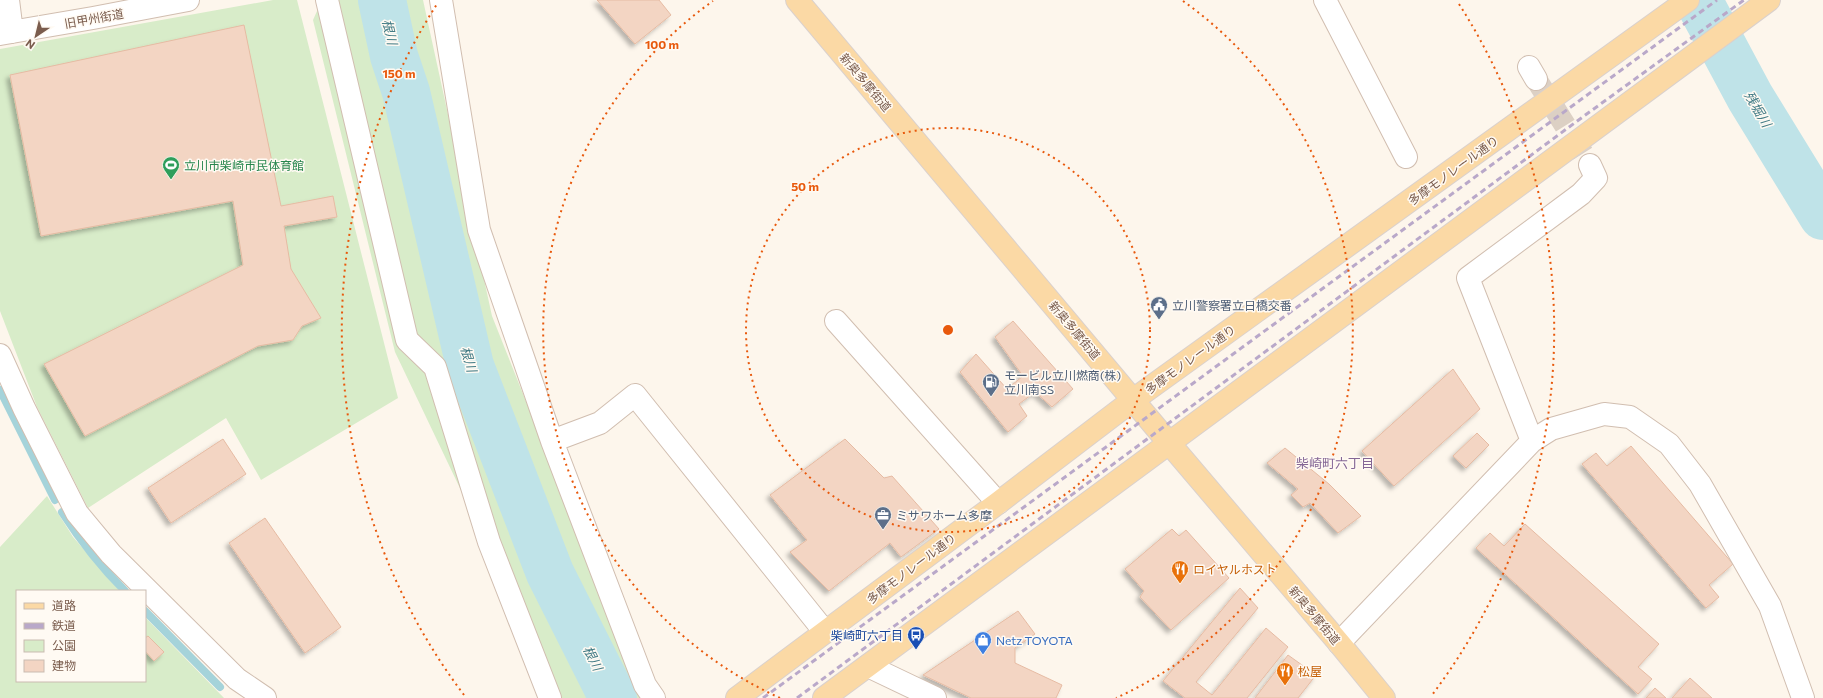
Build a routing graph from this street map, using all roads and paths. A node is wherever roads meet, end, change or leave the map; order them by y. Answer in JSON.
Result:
{"nodes":[{"id":1,"x":8,"y":0,"type":"edge"},
{"id":2,"x":188,"y":0,"type":"edge"},
{"id":3,"x":327,"y":0,"type":"edge"},
{"id":4,"x":441,"y":0,"type":"edge"},
{"id":5,"x":796,"y":0,"type":"edge"},
{"id":6,"x":1325,"y":0,"type":"edge"},
{"id":7,"x":1688,"y":0,"type":"edge"},
{"id":8,"x":1769,"y":0,"type":"edge"},
{"id":9,"x":6,"y":33,"type":"edge"},
{"id":10,"x":1406,"y":157,"type":"dead end"},
{"id":11,"x":1590,"y":165,"type":"tunnel mouth"},
{"id":12,"x":836,"y":321,"type":"dead end"},
{"id":13,"x":0,"y":354,"type":"edge"},
{"id":14,"x":1133,"y":400,"type":"junction"},
{"id":15,"x":552,"y":441,"type":"junction"},
{"id":16,"x":1532,"y":441,"type":"junction"},
{"id":17,"x":1169,"y":443,"type":"junction"},
{"id":18,"x":998,"y":503,"type":"junction"},
{"id":19,"x":825,"y":632,"type":"junction"},
{"id":20,"x":1339,"y":643,"type":"junction"},
{"id":21,"x":868,"y":666,"type":"junction"},
{"id":22,"x":265,"y":698,"type":"edge"},
{"id":23,"x":550,"y":698,"type":"edge"},
{"id":24,"x":654,"y":698,"type":"edge"},
{"id":25,"x":737,"y":698,"type":"edge"},
{"id":26,"x":824,"y":698,"type":"edge"},
{"id":27,"x":935,"y":698,"type":"edge"},
{"id":28,"x":1384,"y":698,"type":"edge"},
{"id":29,"x":1803,"y":698,"type":"edge"}],
"edges":[{"from":1,"to":9,"type":"street"},
{"from":2,"to":9,"type":"street","name":"旧甲州街道"},
{"from":3,"to":23,"type":"street"},
{"from":4,"to":15,"type":"street"},
{"from":5,"to":14,"type":"main road","name":"新奥多摩街道"},
{"from":6,"to":10,"type":"street"},
{"from":7,"to":14,"type":"main road","name":"多摩モノレール通り"},
{"from":8,"to":17,"type":"main road"},
{"from":11,"to":16,"type":"street"},
{"from":12,"to":18,"type":"street"},
{"from":13,"to":22,"type":"street"},
{"from":14,"to":17,"type":"main road","name":"新奥多摩街道"},
{"from":14,"to":18,"type":"main road","name":"多摩モノレール通り"},
{"from":15,"to":19,"type":"street"},
{"from":15,"to":24,"type":"street"},
{"from":16,"to":20,"type":"street"},
{"from":16,"to":29,"type":"street"},
{"from":17,"to":20,"type":"main road","name":"新奥多摩街道"},
{"from":17,"to":21,"type":"main road"},
{"from":18,"to":19,"type":"main road","name":"多摩モノレール通り"},
{"from":19,"to":25,"type":"main road","name":"多摩モノレール通り"},
{"from":20,"to":28,"type":"main road","name":"新奥多摩街道"},
{"from":21,"to":26,"type":"main road"},
{"from":21,"to":27,"type":"street"}]}
